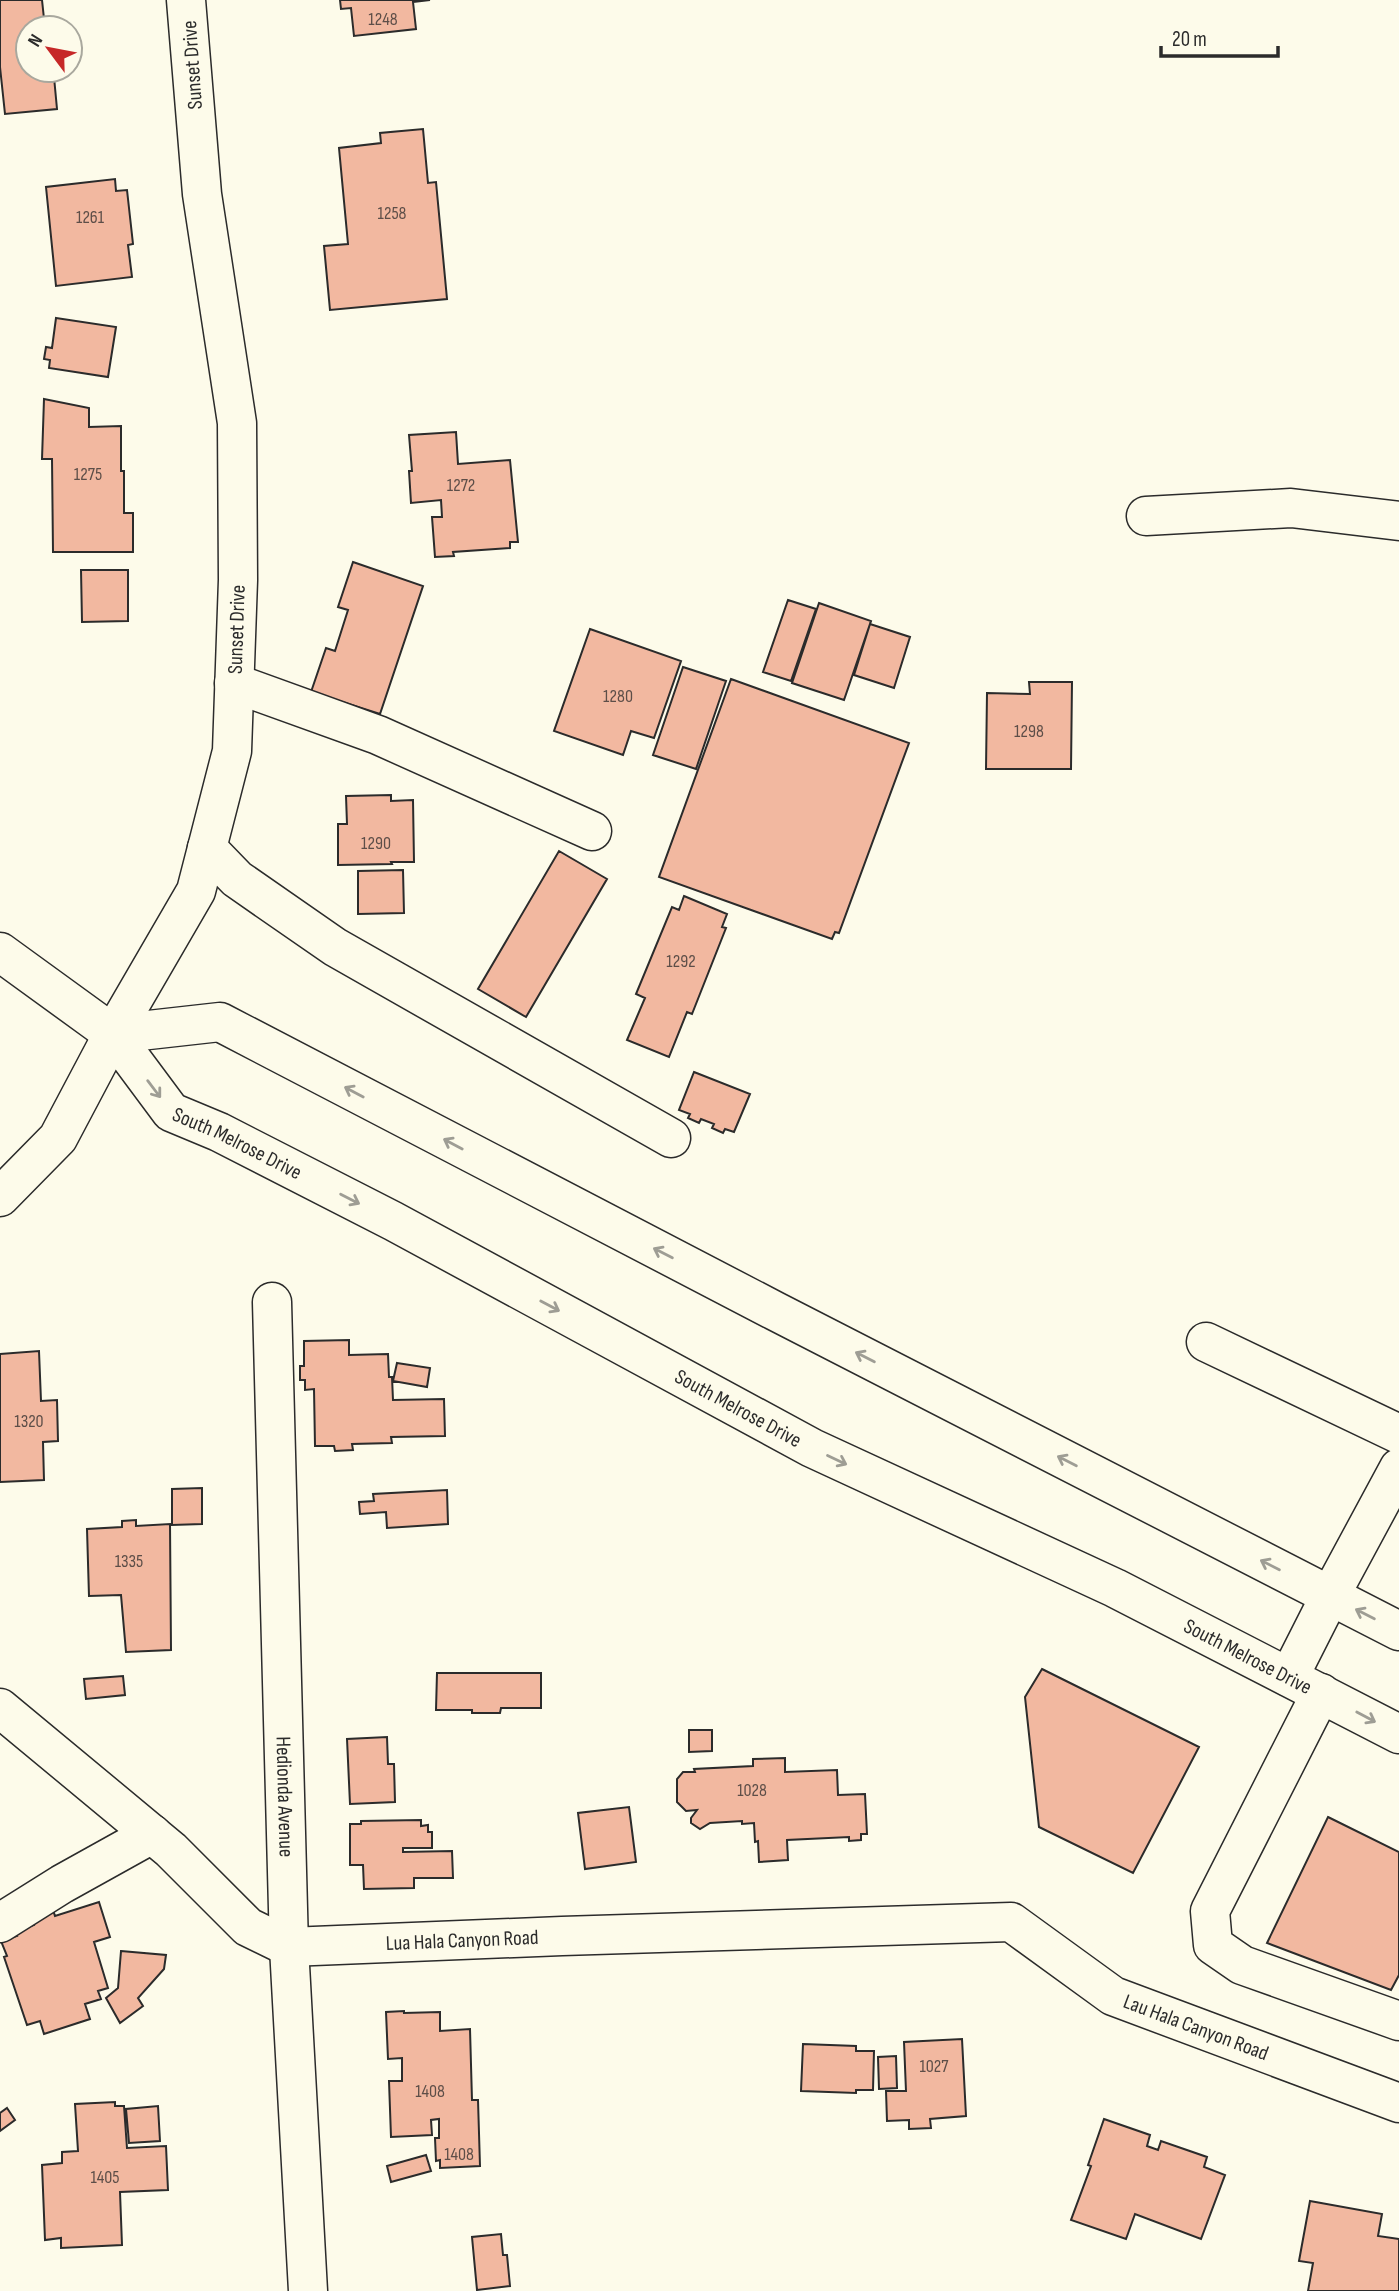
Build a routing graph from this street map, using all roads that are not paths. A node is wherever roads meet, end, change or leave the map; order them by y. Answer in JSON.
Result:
{"nodes":[{"id":1,"x":186,"y":0,"type":"edge"},
{"id":2,"x":1146,"y":516,"type":"dead end"},
{"id":3,"x":1399,"y":521,"type":"edge"},
{"id":4,"x":234,"y":683,"type":"junction"},
{"id":5,"x":592,"y":831,"type":"dead end"},
{"id":6,"x":206,"y":849,"type":"junction"},
{"id":7,"x":0,"y":952,"type":"edge"},
{"id":8,"x":114,"y":1034,"type":"junction"},
{"id":9,"x":671,"y":1138,"type":"dead end"},
{"id":10,"x":0,"y":1197,"type":"edge"},
{"id":11,"x":272,"y":1302,"type":"dead end"},
{"id":12,"x":1206,"y":1342,"type":"dead end"},
{"id":13,"x":1399,"y":1434,"type":"edge"},
{"id":14,"x":1399,"y":1468,"type":"edge"},
{"id":15,"x":1330,"y":1597,"type":"junction"},
{"id":16,"x":1399,"y":1631,"type":"edge"},
{"id":17,"x":1305,"y":1685,"type":"junction"},
{"id":18,"x":0,"y":1708,"type":"edge"},
{"id":19,"x":1399,"y":1734,"type":"edge"},
{"id":20,"x":152,"y":1834,"type":"junction"},
{"id":21,"x":1011,"y":1922,"type":"joint"},
{"id":22,"x":0,"y":1923,"type":"edge"},
{"id":23,"x":289,"y":1947,"type":"junction"},
{"id":24,"x":1399,"y":2021,"type":"edge"},
{"id":25,"x":1399,"y":2103,"type":"edge"},
{"id":26,"x":308,"y":2291,"type":"edge"}],
"edges":[{"from":1,"to":4,"type":"main road","name":"Sunset Drive"},
{"from":2,"to":3,"type":"main road"},
{"from":4,"to":5,"type":"main road"},
{"from":4,"to":6,"type":"main road","name":"Sunset Drive"},
{"from":6,"to":8,"type":"main road","name":"Sunset Drive"},
{"from":6,"to":9,"type":"main road"},
{"from":7,"to":8,"type":"main road","name":"South Melrose Drive"},
{"from":8,"to":10,"type":"main road","name":"Sunset Drive"},
{"from":15,"to":8,"type":"main road","one_way":true},
{"from":8,"to":17,"type":"main road","name":"South Melrose Drive","one_way":true},
{"from":11,"to":23,"type":"main road","name":"Hedionda Avenue"},
{"from":12,"to":13,"type":"main road"},
{"from":14,"to":15,"type":"main road"},
{"from":16,"to":15,"type":"main road","one_way":true},
{"from":15,"to":17,"type":"main road"},
{"from":17,"to":19,"type":"main road","name":"South Melrose Drive","one_way":true},
{"from":17,"to":24,"type":"main road"},
{"from":18,"to":20,"type":"main road","name":"Lua Hala Canyon Road"},
{"from":20,"to":22,"type":"main road"},
{"from":20,"to":23,"type":"main road","name":"Lua Hala Canyon Road"},
{"from":21,"to":23,"type":"main road","name":"Lua Hala Canyon Road"},
{"from":21,"to":25,"type":"main road","name":"Lau Hala Canyon Road"},
{"from":23,"to":26,"type":"main road","name":"Hedionda Avenue"}]}
